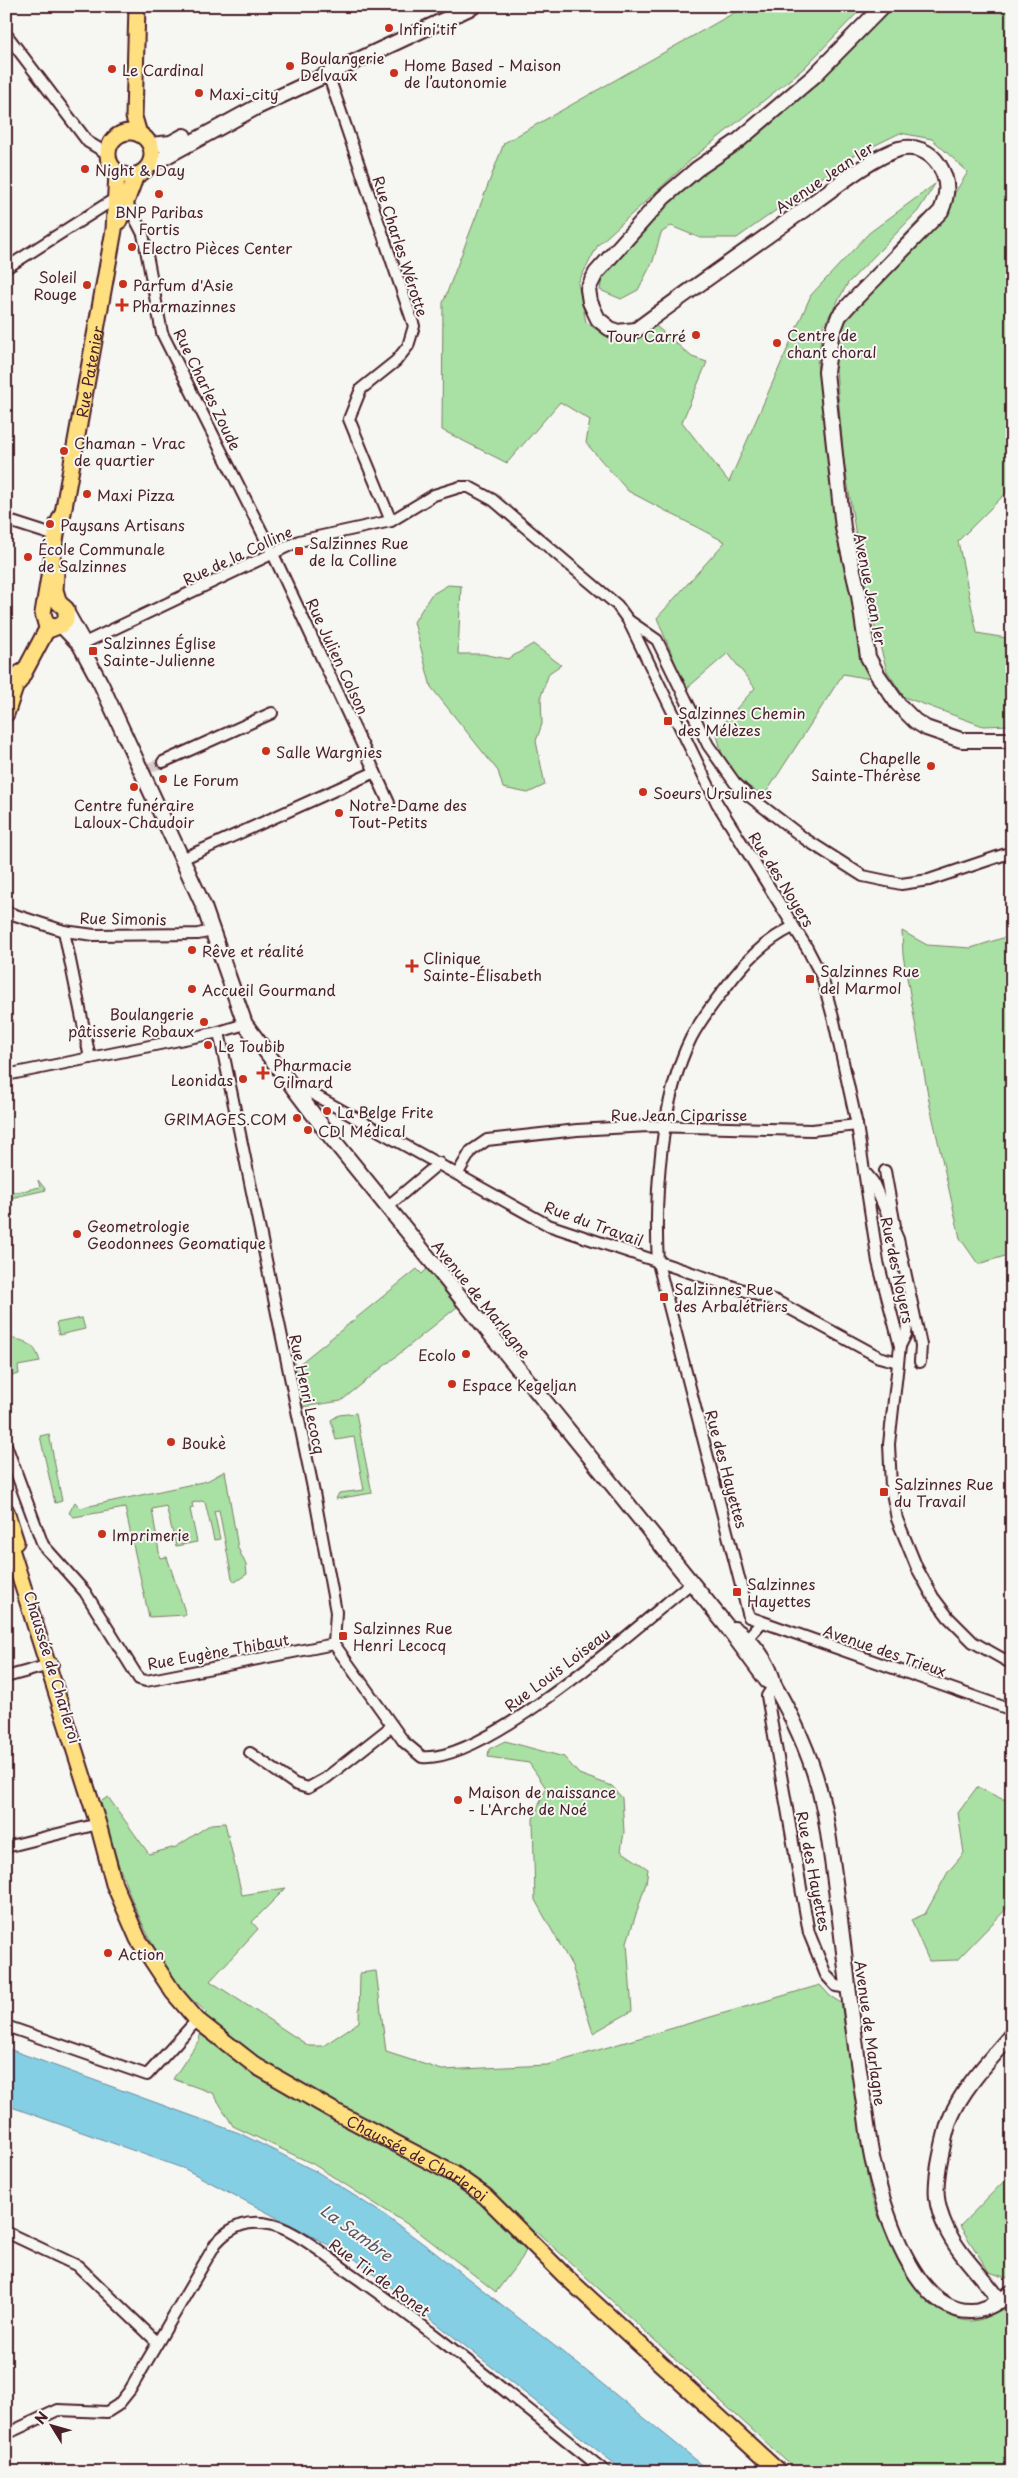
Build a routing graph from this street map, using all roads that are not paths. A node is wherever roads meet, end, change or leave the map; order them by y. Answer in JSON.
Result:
{"nodes":[{"id":1,"x":137,"y":6,"type":"edge"},
{"id":2,"x":474,"y":6,"type":"edge"},
{"id":3,"x":883,"y":6,"type":"edge"},
{"id":4,"x":6,"y":34,"type":"edge"},
{"id":5,"x":328,"y":74,"type":"junction"},
{"id":6,"x":134,"y":78,"type":"junction"},
{"id":7,"x":255,"y":108,"type":"junction"},
{"id":8,"x":139,"y":134,"type":"junction"},
{"id":9,"x":118,"y":135,"type":"junction"},
{"id":10,"x":150,"y":145,"type":"junction"},
{"id":11,"x":108,"y":154,"type":"junction"},
{"id":12,"x":150,"y":164,"type":"junction"},
{"id":13,"x":117,"y":172,"type":"junction"},
{"id":14,"x":136,"y":175,"type":"junction"},
{"id":15,"x":121,"y":200,"type":"junction"},
{"id":16,"x":6,"y":268,"type":"edge"},
{"id":17,"x":63,"y":513,"type":"junction"},
{"id":18,"x":6,"y":520,"type":"edge"},
{"id":19,"x":391,"y":521,"type":"junction"},
{"id":20,"x":56,"y":536,"type":"junction"},
{"id":21,"x":273,"y":554,"type":"junction"},
{"id":22,"x":54,"y":609,"type":"junction"},
{"id":23,"x":628,"y":620,"type":"junction"},
{"id":24,"x":80,"y":645,"type":"junction"},
{"id":25,"x":272,"y":713,"type":"dead end"},
{"id":26,"x":6,"y":714,"type":"edge"},
{"id":27,"x":1012,"y":740,"type":"edge"},
{"id":28,"x":164,"y":762,"type":"tunnel mouth"},
{"id":29,"x":375,"y":772,"type":"junction"},
{"id":30,"x":389,"y":803,"type":"dead end"},
{"id":31,"x":1012,"y":852,"type":"edge"},
{"id":32,"x":182,"y":859,"type":"junction"},
{"id":33,"x":6,"y":912,"type":"edge"},
{"id":34,"x":793,"y":927,"type":"junction"},
{"id":35,"x":64,"y":931,"type":"junction"},
{"id":36,"x":212,"y":931,"type":"junction"},
{"id":37,"x":245,"y":1024,"type":"junction"},
{"id":38,"x":219,"y":1032,"type":"junction"},
{"id":39,"x":90,"y":1058,"type":"junction"},
{"id":40,"x":6,"y":1075,"type":"edge"},
{"id":41,"x":292,"y":1085,"type":"junction"},
{"id":42,"x":857,"y":1125,"type":"junction"},
{"id":43,"x":666,"y":1127,"type":"junction"},
{"id":44,"x":439,"y":1163,"type":"junction"},
{"id":45,"x":864,"y":1170,"type":"junction"},
{"id":46,"x":885,"y":1171,"type":"dead end"},
{"id":47,"x":458,"y":1173,"type":"junction"},
{"id":48,"x":387,"y":1207,"type":"junction"},
{"id":49,"x":898,"y":1239,"type":"junction"},
{"id":50,"x":658,"y":1262,"type":"junction"},
{"id":51,"x":911,"y":1298,"type":"junction"},
{"id":52,"x":900,"y":1346,"type":"junction"},
{"id":53,"x":898,"y":1362,"type":"junction"},
{"id":54,"x":920,"y":1362,"type":"dead end"},
{"id":55,"x":6,"y":1445,"type":"edge"},
{"id":56,"x":6,"y":1510,"type":"edge"},
{"id":57,"x":6,"y":1533,"type":"edge"},
{"id":58,"x":691,"y":1583,"type":"junction"},
{"id":59,"x":749,"y":1617,"type":"junction"},
{"id":60,"x":762,"y":1622,"type":"junction"},
{"id":61,"x":735,"y":1632,"type":"junction"},
{"id":62,"x":334,"y":1644,"type":"junction"},
{"id":63,"x":51,"y":1664,"type":"junction"},
{"id":64,"x":1012,"y":1664,"type":"edge"},
{"id":65,"x":6,"y":1677,"type":"edge"},
{"id":66,"x":774,"y":1685,"type":"junction"},
{"id":67,"x":1012,"y":1710,"type":"edge"},
{"id":68,"x":392,"y":1726,"type":"junction"},
{"id":69,"x":250,"y":1753,"type":"dead end"},
{"id":70,"x":98,"y":1824,"type":"junction"},
{"id":71,"x":6,"y":1847,"type":"edge"},
{"id":72,"x":849,"y":1988,"type":"junction"},
{"id":73,"x":198,"y":2020,"type":"junction"},
{"id":74,"x":6,"y":2026,"type":"edge"},
{"id":75,"x":1012,"y":2034,"type":"edge"},
{"id":76,"x":6,"y":2232,"type":"edge"},
{"id":77,"x":1012,"y":2292,"type":"edge"},
{"id":78,"x":1000,"y":2301,"type":"junction"},
{"id":79,"x":157,"y":2342,"type":"junction"},
{"id":80,"x":6,"y":2434,"type":"edge"},
{"id":81,"x":606,"y":2472,"type":"edge"},
{"id":82,"x":779,"y":2472,"type":"edge"}],
"edges":[{"from":1,"to":6,"type":"main road"},
{"from":2,"to":5,"type":"main road"},
{"from":3,"to":27,"type":"main road","name":"Avenue Jean Ier"},
{"from":4,"to":11,"type":"street"},
{"from":5,"to":7,"type":"main road"},
{"from":5,"to":19,"type":"street","name":"Rue Charles Wérotte"},
{"from":6,"to":8,"type":"main road"},
{"from":6,"to":9,"type":"main road"},
{"from":7,"to":10,"type":"main road"},
{"from":7,"to":12,"type":"main road"},
{"from":8,"to":9,"type":"main road"},
{"from":8,"to":10,"type":"main road"},
{"from":9,"to":11,"type":"main road"},
{"from":10,"to":12,"type":"main road"},
{"from":11,"to":13,"type":"main road"},
{"from":12,"to":14,"type":"main road"},
{"from":13,"to":14,"type":"main road"},
{"from":13,"to":15,"type":"main road","name":"Rue Patenier"},
{"from":14,"to":15,"type":"main road","name":"Rue Patenier"},
{"from":15,"to":16,"type":"street"},
{"from":15,"to":17,"type":"main road","name":"Rue Patenier"},
{"from":15,"to":21,"type":"street","name":"Rue Charles Zoude"},
{"from":17,"to":20,"type":"main road","name":"Rue Patenier"},
{"from":17,"to":22,"type":"main road","name":"Rue Patenier"},
{"from":18,"to":20,"type":"street"},
{"from":19,"to":21,"type":"street","name":"Rue de la Colline"},
{"from":19,"to":23,"type":"street","name":"Rue de la Colline"},
{"from":20,"to":22,"type":"main road","name":"Rue Patenier"},
{"from":21,"to":24,"type":"street","name":"Rue de la Colline"},
{"from":21,"to":29,"type":"street","name":"Rue Julien Colson"},
{"from":22,"to":24,"type":"main road","name":"Avenue de Marlagne"},
{"from":22,"to":26,"type":"main road"},
{"from":23,"to":31,"type":"street"},
{"from":23,"to":34,"type":"street","name":"Rue des Noyers"},
{"from":24,"to":32,"type":"main road","name":"Avenue de Marlagne"},
{"from":25,"to":28,"type":"street"},
{"from":29,"to":30,"type":"street","name":"Rue Julien Colson"},
{"from":29,"to":32,"type":"street"},
{"from":32,"to":36,"type":"main road","name":"Avenue de Marlagne"},
{"from":33,"to":35,"type":"street","name":"Rue Simonis"},
{"from":34,"to":42,"type":"street","name":"Rue des Noyers"},
{"from":34,"to":43,"type":"street","name":"Rue des Hayettes"},
{"from":35,"to":36,"type":"street","name":"Rue Simonis"},
{"from":35,"to":39,"type":"street"},
{"from":36,"to":37,"type":"main road","name":"Avenue de Marlagne"},
{"from":37,"to":38,"type":"street"},
{"from":37,"to":41,"type":"main road","name":"Avenue de Marlagne"},
{"from":38,"to":39,"type":"street"},
{"from":38,"to":62,"type":"street","name":"Rue Henri Lecocq"},
{"from":39,"to":40,"type":"street"},
{"from":41,"to":44,"type":"street","name":"Rue du Travail"},
{"from":41,"to":48,"type":"main road","name":"Avenue de Marlagne"},
{"from":42,"to":43,"type":"street","name":"Rue Jean Ciparisse"},
{"from":42,"to":45,"type":"street","name":"Rue des Noyers"},
{"from":43,"to":47,"type":"street","name":"Rue Jean Ciparisse"},
{"from":43,"to":50,"type":"street","name":"Rue des Hayettes"},
{"from":44,"to":47,"type":"street","name":"Rue du Travail"},
{"from":44,"to":48,"type":"street"},
{"from":45,"to":49,"type":"street","name":"Rue des Noyers"},
{"from":45,"to":52,"type":"street","name":"Rue des Noyers"},
{"from":46,"to":49,"type":"street","name":"Rue des Noyers"},
{"from":47,"to":50,"type":"street","name":"Rue du Travail"},
{"from":48,"to":58,"type":"main road","name":"Avenue de Marlagne"},
{"from":49,"to":51,"type":"street","name":"Rue des Noyers"},
{"from":50,"to":53,"type":"street","name":"Rue du Travail"},
{"from":50,"to":59,"type":"street","name":"Rue des Hayettes"},
{"from":51,"to":52,"type":"street","name":"Rue des Noyers"},
{"from":51,"to":54,"type":"street","name":"Rue des Noyers"},
{"from":52,"to":53,"type":"street","name":"Rue des Noyers"},
{"from":53,"to":64,"type":"street","name":"Rue des Noyers"},
{"from":55,"to":62,"type":"street","name":"Rue Eugène Thibaut"},
{"from":56,"to":63,"type":"main road","name":"Chaussée de Charleroi"},
{"from":57,"to":63,"type":"main road","name":"Chaussée de Charleroi"},
{"from":58,"to":61,"type":"main road","name":"Avenue de Marlagne"},
{"from":58,"to":68,"type":"street","name":"Rue Louis Loiseau"},
{"from":59,"to":60,"type":"street","name":"Avenue des Trieux"},
{"from":59,"to":61,"type":"street"},
{"from":60,"to":61,"type":"street"},
{"from":60,"to":67,"type":"street","name":"Avenue des Trieux"},
{"from":61,"to":66,"type":"main road","name":"Avenue de Marlagne"},
{"from":62,"to":68,"type":"street"},
{"from":63,"to":65,"type":"street"},
{"from":63,"to":70,"type":"main road","name":"Chaussée de Charleroi"},
{"from":66,"to":72,"type":"main road","name":"Avenue de Marlagne"},
{"from":66,"to":72,"type":"street","name":"Rue des Hayettes"},
{"from":68,"to":69,"type":"street"},
{"from":70,"to":71,"type":"street"},
{"from":70,"to":73,"type":"main road","name":"Chaussée de Charleroi"},
{"from":72,"to":78,"type":"main road","name":"Avenue de Marlagne"},
{"from":73,"to":74,"type":"street"},
{"from":73,"to":82,"type":"main road","name":"Chaussée de Charleroi"},
{"from":75,"to":78,"type":"main road"},
{"from":76,"to":79,"type":"street"},
{"from":77,"to":78,"type":"main road","name":"Avenue de Marlagne"},
{"from":79,"to":80,"type":"street","name":"Rue Tir de Ronet"},
{"from":79,"to":81,"type":"street","name":"Rue Tir de Ronet"}]}
